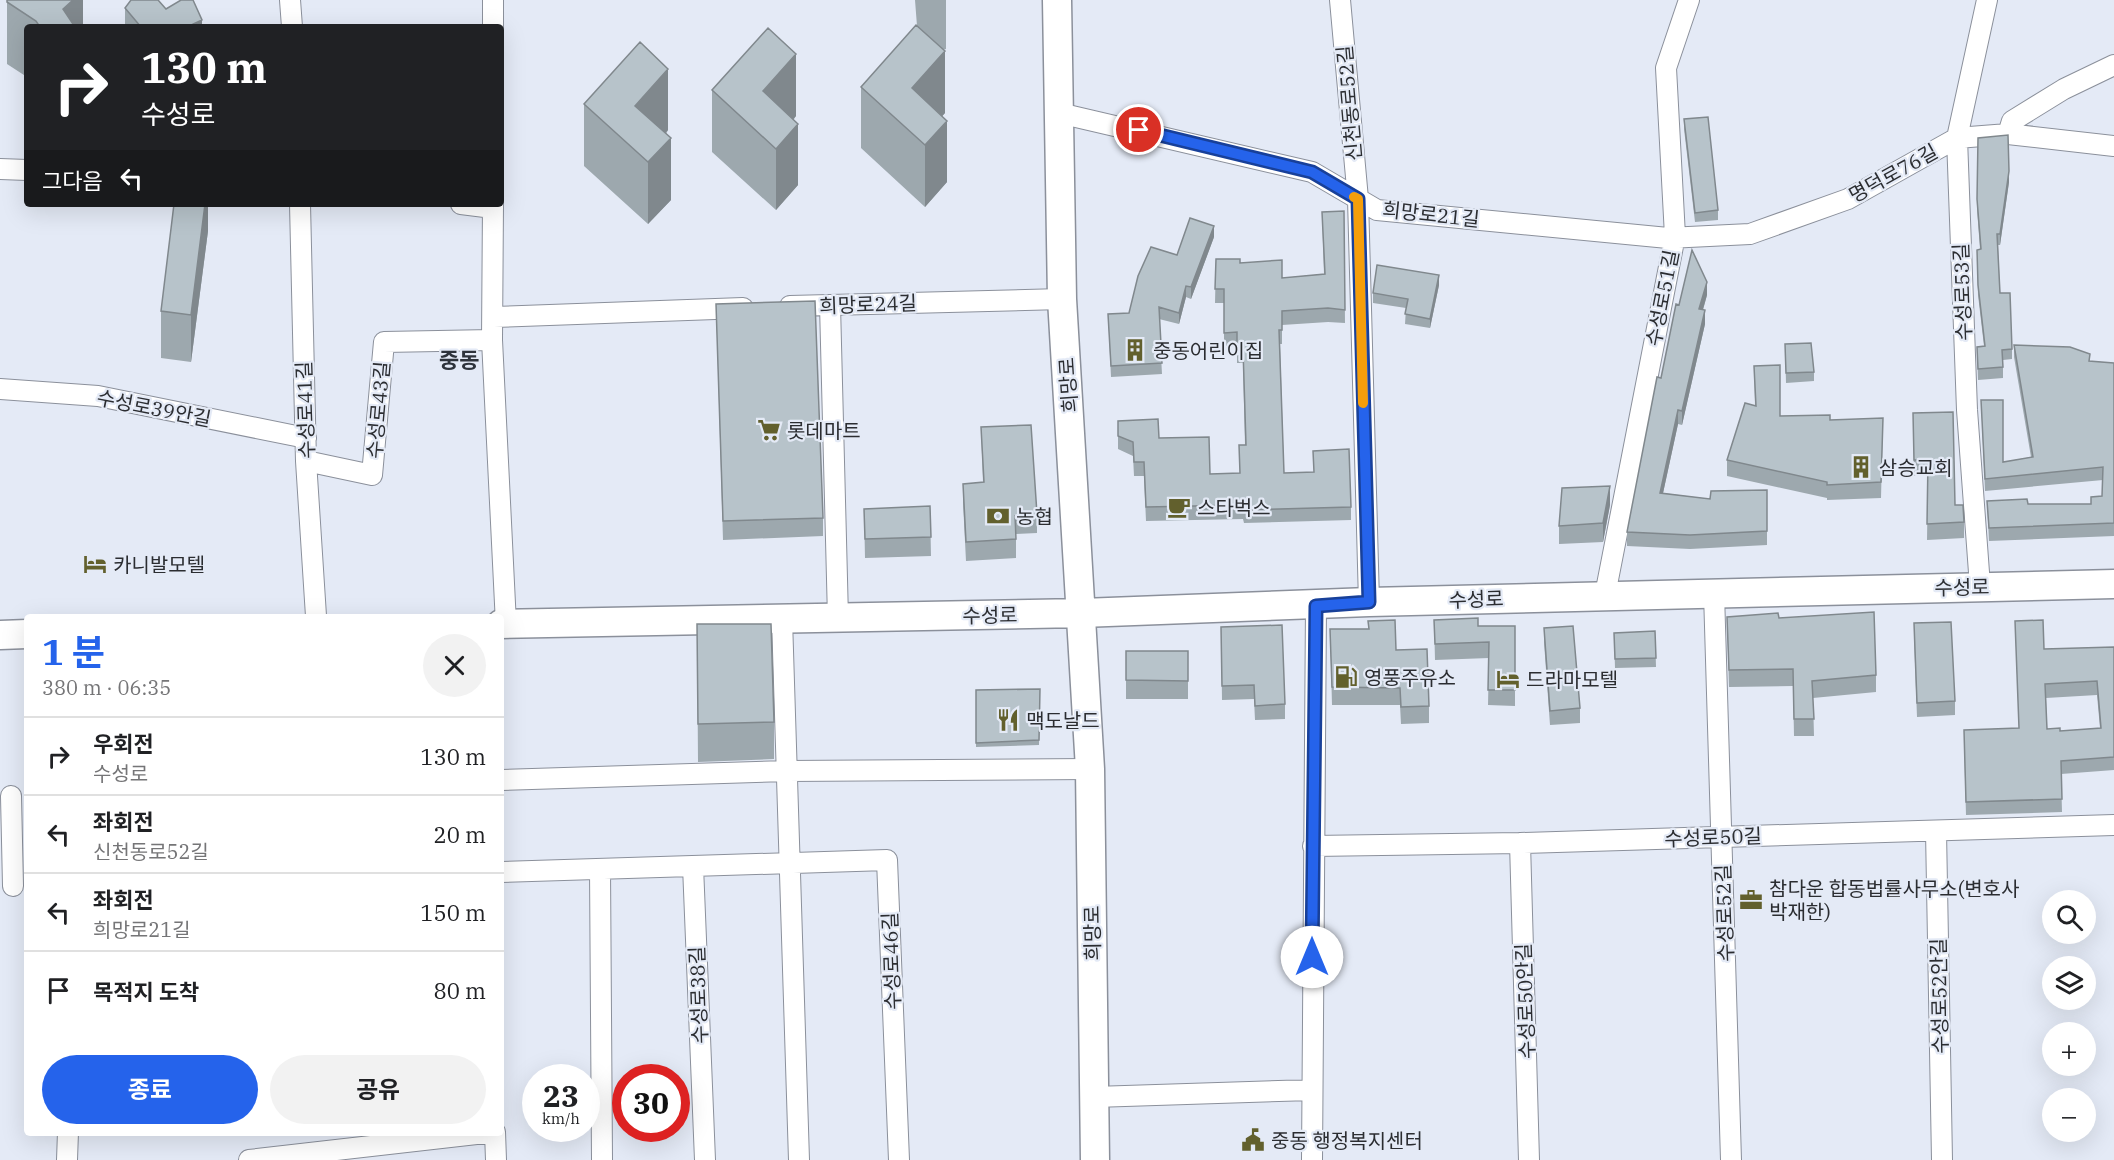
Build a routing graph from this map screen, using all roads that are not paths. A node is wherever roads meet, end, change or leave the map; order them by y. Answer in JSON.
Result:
{"nodes":[{"id":1,"x":290,"y":0,"type":"edge"},
{"id":2,"x":493,"y":0,"type":"edge"},
{"id":3,"x":1058,"y":0,"type":"edge"},
{"id":4,"x":1340,"y":0,"type":"edge"},
{"id":5,"x":1689,"y":0,"type":"edge"},
{"id":6,"x":1987,"y":0,"type":"edge"},
{"id":7,"x":291,"y":24,"type":"edge"},
{"id":8,"x":493,"y":24,"type":"edge"},
{"id":9,"x":2114,"y":65,"type":"edge"},
{"id":10,"x":1059,"y":113,"type":"junction"},
{"id":11,"x":2008,"y":134,"type":"junction"},
{"id":12,"x":1957,"y":138,"type":"junction"},
{"id":13,"x":2114,"y":146,"type":"edge"},
{"id":14,"x":0,"y":169,"type":"edge"},
{"id":15,"x":24,"y":170,"type":"edge"},
{"id":16,"x":1358,"y":199,"type":"junction"},
{"id":17,"x":300,"y":207,"type":"edge"},
{"id":18,"x":493,"y":207,"type":"edge"},
{"id":19,"x":1675,"y":236,"type":"junction"},
{"id":20,"x":1062,"y":299,"type":"junction"},
{"id":21,"x":830,"y":305,"type":"junction"},
{"id":22,"x":494,"y":317,"type":"junction"},
{"id":23,"x":492,"y":340,"type":"junction"},
{"id":24,"x":0,"y":389,"type":"edge"},
{"id":25,"x":306,"y":438,"type":"junction"},
{"id":26,"x":306,"y":461,"type":"junction"},
{"id":27,"x":2114,"y":584,"type":"edge"},
{"id":28,"x":1980,"y":586,"type":"junction"},
{"id":29,"x":1714,"y":593,"type":"junction"},
{"id":30,"x":1605,"y":596,"type":"junction"},
{"id":31,"x":1369,"y":602,"type":"junction"},
{"id":32,"x":1316,"y":606,"type":"junction"},
{"id":33,"x":1082,"y":613,"type":"junction"},
{"id":34,"x":316,"y":614,"type":"edge"},
{"id":35,"x":503,"y":614,"type":"edge"},
{"id":36,"x":838,"y":618,"type":"junction"},
{"id":37,"x":782,"y":620,"type":"junction"},
{"id":38,"x":504,"y":624,"type":"edge"},
{"id":39,"x":24,"y":634,"type":"edge"},
{"id":40,"x":0,"y":635,"type":"edge"},
{"id":41,"x":1090,"y":769,"type":"junction"},
{"id":42,"x":787,"y":771,"type":"junction"},
{"id":43,"x":504,"y":780,"type":"edge"},
{"id":44,"x":13,"y":796,"type":"edge"},
{"id":45,"x":2114,"y":825,"type":"edge"},
{"id":46,"x":1936,"y":831,"type":"junction"},
{"id":47,"x":1721,"y":837,"type":"junction"},
{"id":48,"x":1520,"y":843,"type":"junction"},
{"id":49,"x":1313,"y":846,"type":"junction"},
{"id":50,"x":788,"y":863,"type":"junction"},
{"id":51,"x":693,"y":866,"type":"junction"},
{"id":52,"x":600,"y":869,"type":"junction"},
{"id":53,"x":504,"y":872,"type":"edge"},
{"id":54,"x":13,"y":886,"type":"edge"},
{"id":55,"x":1312,"y":1090,"type":"junction"},
{"id":56,"x":1094,"y":1097,"type":"junction"},
{"id":57,"x":68,"y":1136,"type":"edge"},
{"id":58,"x":460,"y":1136,"type":"edge"},
{"id":59,"x":495,"y":1136,"type":"edge"},
{"id":60,"x":67,"y":1160,"type":"edge"},
{"id":61,"x":249,"y":1160,"type":"edge"},
{"id":62,"x":496,"y":1160,"type":"edge"},
{"id":63,"x":602,"y":1160,"type":"edge"},
{"id":64,"x":705,"y":1160,"type":"edge"},
{"id":65,"x":799,"y":1160,"type":"edge"},
{"id":66,"x":899,"y":1160,"type":"edge"},
{"id":67,"x":1095,"y":1160,"type":"edge"},
{"id":68,"x":1312,"y":1160,"type":"edge"},
{"id":69,"x":1529,"y":1160,"type":"edge"},
{"id":70,"x":1731,"y":1160,"type":"edge"},
{"id":71,"x":1942,"y":1160,"type":"edge"}],
"edges":[{"from":1,"to":7,"type":"street"},
{"from":2,"to":8,"type":"street"},
{"from":3,"to":10,"type":"main road","name":"희망로"},
{"from":4,"to":16,"type":"street","name":"신천동로52길"},
{"from":5,"to":19,"type":"street","name":"수성로51길"},
{"from":6,"to":12,"type":"street","name":"수성로53길"},
{"from":9,"to":11,"type":"street"},
{"from":10,"to":16,"type":"street","name":"희망로21길"},
{"from":10,"to":20,"type":"main road","name":"희망로"},
{"from":11,"to":12,"type":"street","name":"명덕로76길"},
{"from":11,"to":13,"type":"street","name":"명덕로76길"},
{"from":12,"to":19,"type":"street","name":"명덕로76길"},
{"from":12,"to":28,"type":"street","name":"수성로53길"},
{"from":14,"to":15,"type":"street"},
{"from":16,"to":19,"type":"street","name":"희망로21길"},
{"from":16,"to":31,"type":"street","name":"신천동로52길"},
{"from":17,"to":25,"type":"street","name":"수성로41길"},
{"from":18,"to":22,"type":"street"},
{"from":19,"to":30,"type":"street","name":"수성로51길"},
{"from":20,"to":21,"type":"street","name":"희망로24길"},
{"from":20,"to":33,"type":"main road","name":"희망로"},
{"from":21,"to":22,"type":"street","name":"희망로24길"},
{"from":21,"to":36,"type":"street"},
{"from":22,"to":23,"type":"street"},
{"from":23,"to":26,"type":"street","name":"수성로43길"},
{"from":23,"to":35,"type":"street"},
{"from":24,"to":25,"type":"street","name":"수성로39안길"},
{"from":25,"to":26,"type":"street","name":"수성로41길"},
{"from":26,"to":34,"type":"street","name":"수성로41길"},
{"from":27,"to":28,"type":"main road","name":"수성로"},
{"from":28,"to":29,"type":"main road","name":"수성로"},
{"from":29,"to":30,"type":"main road","name":"수성로"},
{"from":29,"to":47,"type":"street","name":"수성로52길"},
{"from":30,"to":31,"type":"main road","name":"수성로"},
{"from":31,"to":32,"type":"main road","name":"수성로"},
{"from":32,"to":33,"type":"main road","name":"수성로"},
{"from":32,"to":49,"type":"street"},
{"from":33,"to":36,"type":"main road","name":"수성로"},
{"from":33,"to":41,"type":"main road","name":"희망로"},
{"from":36,"to":37,"type":"main road","name":"수성로"},
{"from":37,"to":38,"type":"main road","name":"수성로"},
{"from":37,"to":42,"type":"street"},
{"from":39,"to":40,"type":"main road"},
{"from":41,"to":42,"type":"street"},
{"from":41,"to":56,"type":"main road","name":"희망로"},
{"from":42,"to":43,"type":"street"},
{"from":42,"to":50,"type":"street"},
{"from":44,"to":54,"type":"street"},
{"from":45,"to":46,"type":"street","name":"수성로50길"},
{"from":46,"to":47,"type":"street","name":"수성로50길"},
{"from":46,"to":71,"type":"street","name":"수성로52안길"},
{"from":47,"to":48,"type":"street","name":"수성로50길"},
{"from":47,"to":70,"type":"street","name":"수성로52길"},
{"from":48,"to":49,"type":"street","name":"수성로50길"},
{"from":48,"to":69,"type":"street","name":"수성로50안길"},
{"from":49,"to":55,"type":"street"},
{"from":50,"to":51,"type":"street"},
{"from":50,"to":65,"type":"street"},
{"from":50,"to":66,"type":"street","name":"수성로46길"},
{"from":51,"to":52,"type":"street"},
{"from":51,"to":64,"type":"street","name":"수성로38길"},
{"from":52,"to":53,"type":"street"},
{"from":52,"to":63,"type":"street"},
{"from":55,"to":56,"type":"street"},
{"from":55,"to":68,"type":"street"},
{"from":56,"to":67,"type":"main road","name":"희망로"},
{"from":57,"to":60,"type":"street"},
{"from":58,"to":61,"type":"street"},
{"from":59,"to":62,"type":"street"}]}
